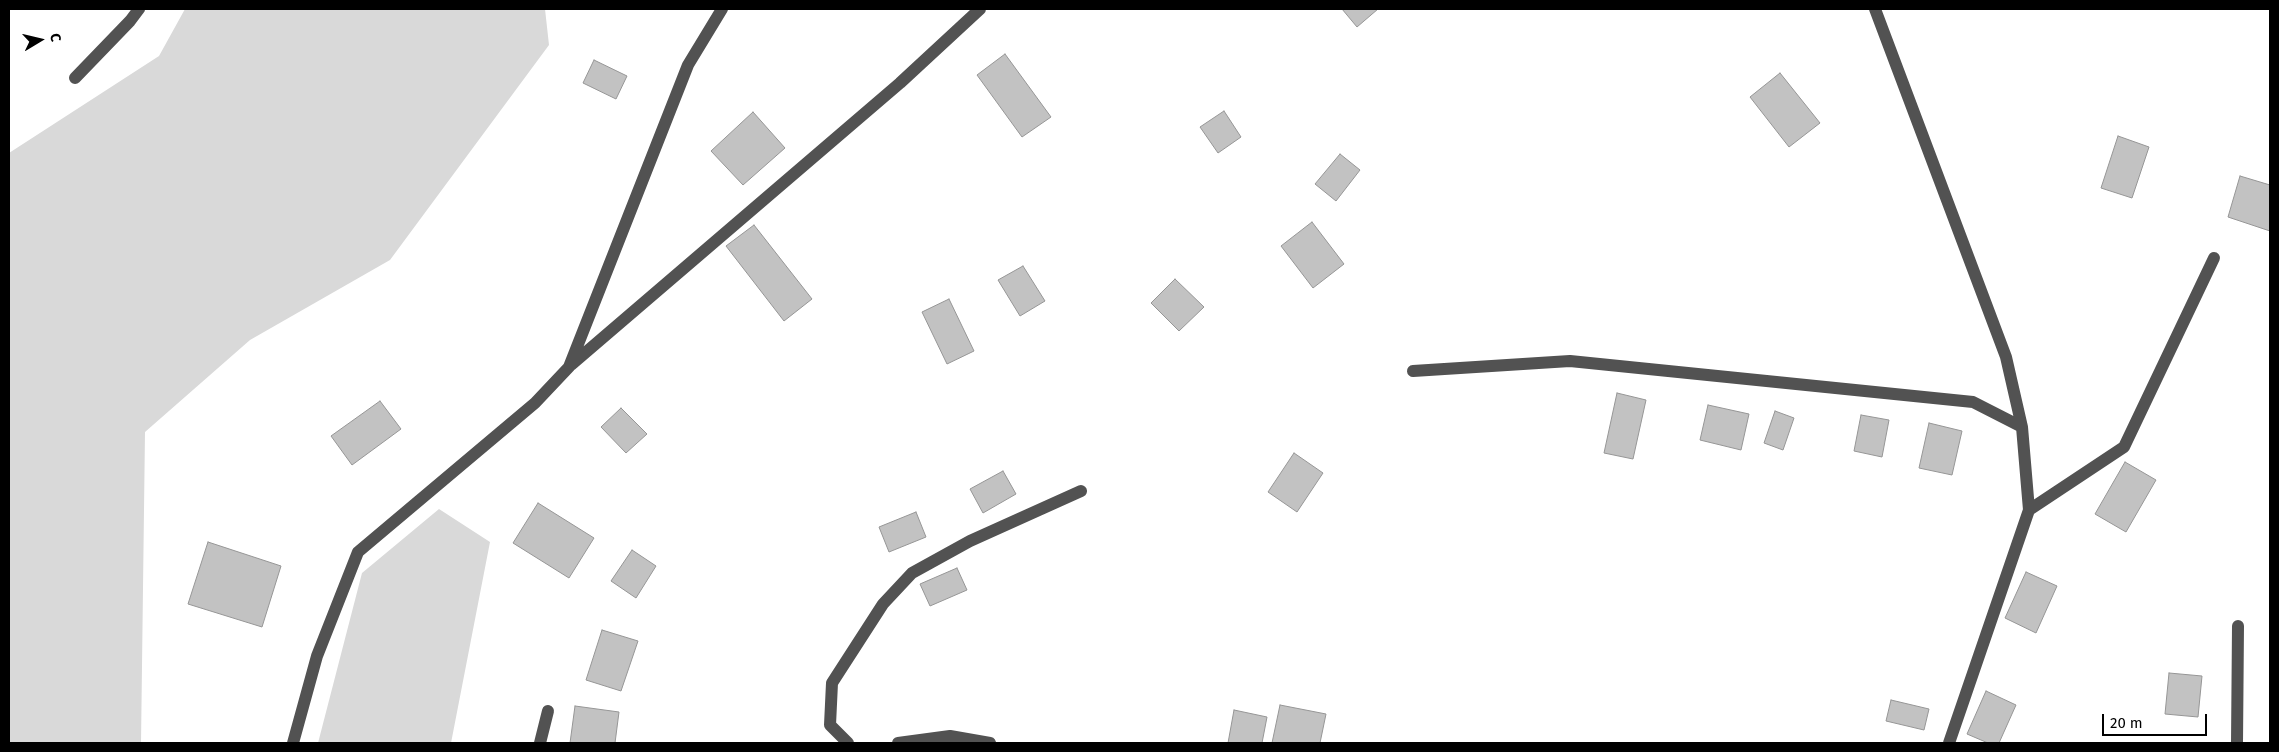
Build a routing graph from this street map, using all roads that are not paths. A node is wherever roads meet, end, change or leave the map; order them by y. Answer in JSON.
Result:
{"nodes":[{"id":1,"x":139,"y":9,"type":"edge"},
{"id":2,"x":722,"y":9,"type":"edge"},
{"id":3,"x":980,"y":9,"type":"edge"},
{"id":4,"x":1875,"y":9,"type":"edge"},
{"id":5,"x":75,"y":78,"type":"dead end"},
{"id":6,"x":2214,"y":258,"type":"dead end"},
{"id":7,"x":570,"y":367,"type":"junction"},
{"id":8,"x":1413,"y":371,"type":"dead end"},
{"id":9,"x":2022,"y":427,"type":"junction"},
{"id":10,"x":1081,"y":491,"type":"dead end"},
{"id":11,"x":2029,"y":510,"type":"junction"},
{"id":12,"x":2238,"y":626,"type":"dead end"},
{"id":13,"x":548,"y":711,"type":"dead end"},
{"id":14,"x":292,"y":743,"type":"edge"},
{"id":15,"x":540,"y":743,"type":"edge"},
{"id":16,"x":848,"y":743,"type":"edge"},
{"id":17,"x":898,"y":743,"type":"edge"},
{"id":18,"x":990,"y":743,"type":"edge"},
{"id":19,"x":1949,"y":743,"type":"edge"},
{"id":20,"x":2237,"y":743,"type":"edge"}],
"edges":[{"from":1,"to":5,"type":"street"},
{"from":2,"to":7,"type":"street"},
{"from":3,"to":7,"type":"street"},
{"from":4,"to":9,"type":"street"},
{"from":6,"to":11,"type":"street"},
{"from":7,"to":14,"type":"street"},
{"from":8,"to":9,"type":"street"},
{"from":9,"to":11,"type":"street"},
{"from":10,"to":16,"type":"street"},
{"from":11,"to":19,"type":"street"},
{"from":12,"to":20,"type":"street"},
{"from":13,"to":15,"type":"street"},
{"from":17,"to":18,"type":"street"}]}
